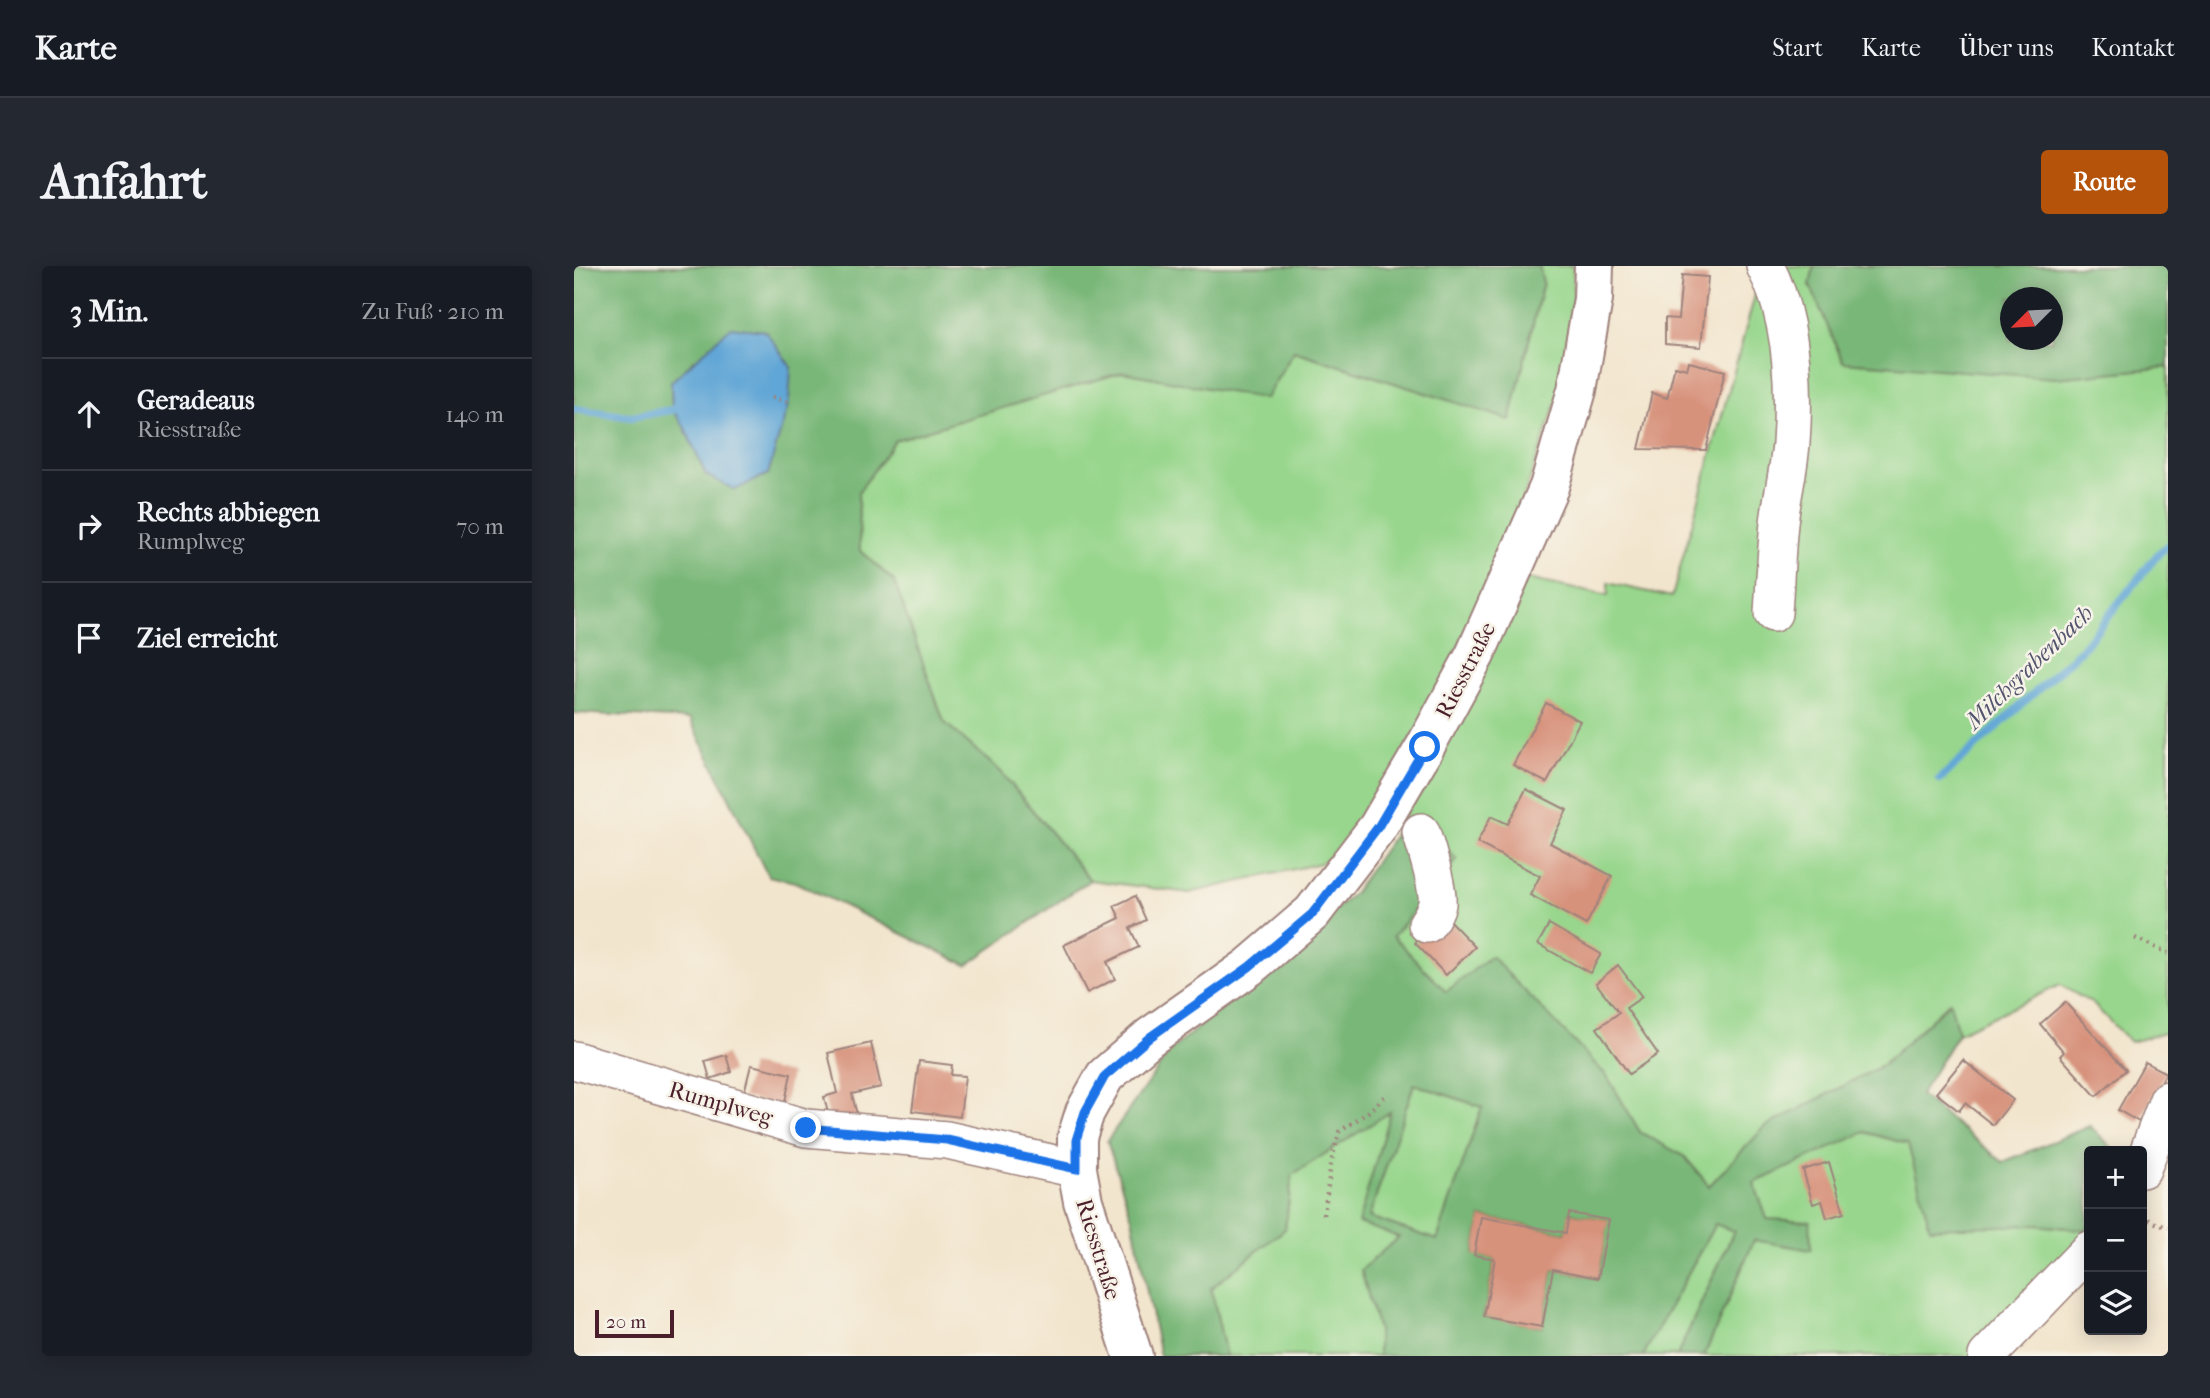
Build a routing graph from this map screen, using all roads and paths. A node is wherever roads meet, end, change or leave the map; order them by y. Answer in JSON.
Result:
{"nodes":[{"id":1,"x":1594,"y":266,"type":"edge"},
{"id":2,"x":1765,"y":266,"type":"edge"},
{"id":3,"x":772,"y":397,"type":"dead end"},
{"id":4,"x":789,"y":402,"type":"dead end"},
{"id":5,"x":1773,"y":613,"type":"dead end"},
{"id":6,"x":1420,"y":832,"type":"dead end"},
{"id":7,"x":1427,"y":925,"type":"dead end"},
{"id":8,"x":2135,"y":938,"type":"dead end"},
{"id":9,"x":2168,"y":953,"type":"edge"},
{"id":10,"x":574,"y":1060,"type":"edge"},
{"id":11,"x":1386,"y":1095,"type":"dead end"},
{"id":12,"x":2168,"y":1100,"type":"edge"},
{"id":13,"x":2147,"y":1156,"type":"edge"},
{"id":14,"x":1077,"y":1169,"type":"junction"},
{"id":15,"x":1324,"y":1215,"type":"dead end"},
{"id":16,"x":2147,"y":1219,"type":"edge"},
{"id":17,"x":2168,"y":1228,"type":"edge"},
{"id":18,"x":2084,"y":1255,"type":"edge"},
{"id":19,"x":1133,"y":1356,"type":"edge"},
{"id":20,"x":1987,"y":1356,"type":"edge"}],
"edges":[{"from":1,"to":14,"type":"main road","name":"Riesstraße"},
{"from":2,"to":5,"type":"street"},
{"from":3,"to":4,"type":"path"},
{"from":6,"to":7,"type":"street"},
{"from":8,"to":9,"type":"path"},
{"from":10,"to":14,"type":"street","name":"Rumplweg"},
{"from":11,"to":15,"type":"path"},
{"from":12,"to":13,"type":"street"},
{"from":14,"to":19,"type":"main road","name":"Riesstraße"},
{"from":16,"to":17,"type":"path"},
{"from":18,"to":20,"type":"street"}]}
